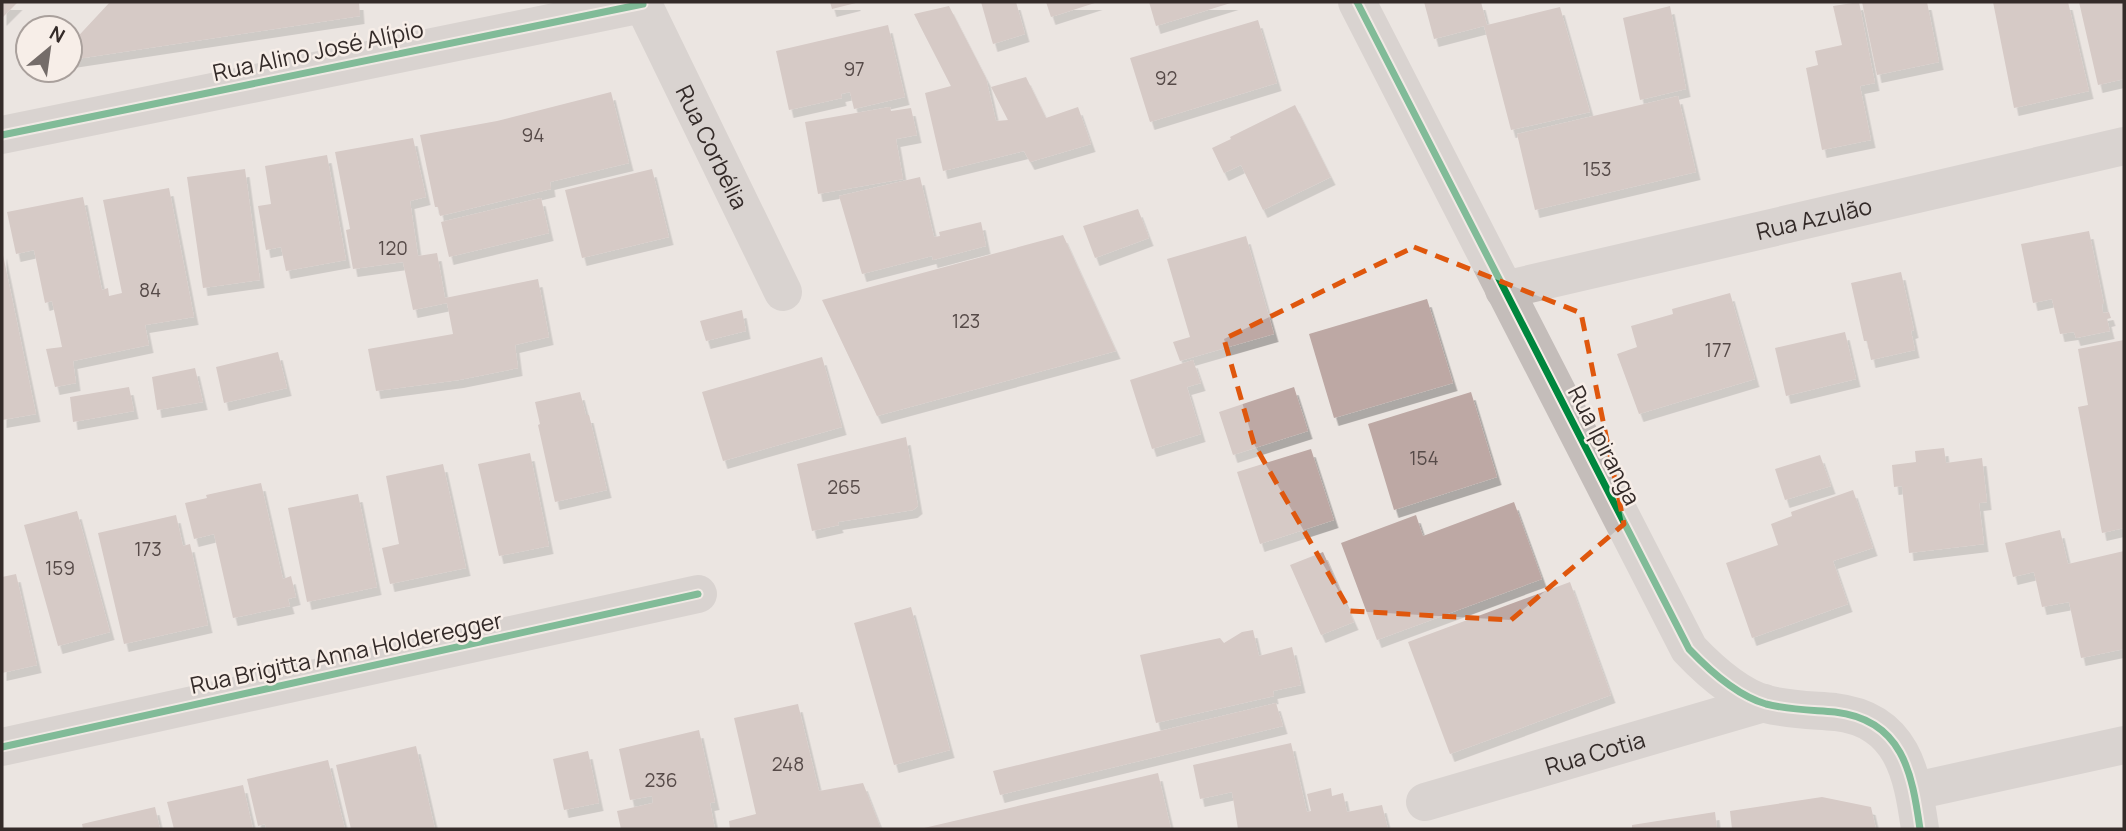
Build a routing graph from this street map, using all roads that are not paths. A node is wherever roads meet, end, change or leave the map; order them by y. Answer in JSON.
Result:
{"nodes":[{"id":1,"x":1357,"y":2,"type":"edge"},
{"id":2,"x":642,"y":3,"type":"edge"},
{"id":3,"x":2,"y":135,"type":"edge"},
{"id":4,"x":2124,"y":146,"type":"edge"},
{"id":5,"x":1504,"y":289,"type":"junction"},
{"id":6,"x":783,"y":292,"type":"dead end"},
{"id":7,"x":698,"y":594,"type":"dead end"},
{"id":8,"x":1764,"y":703,"type":"junction"},
{"id":9,"x":2124,"y":745,"type":"edge"},
{"id":10,"x":2,"y":747,"type":"edge"},
{"id":11,"x":1915,"y":791,"type":"junction"},
{"id":12,"x":1425,"y":802,"type":"dead end"},
{"id":13,"x":1920,"y":829,"type":"edge"}],
"edges":[{"from":1,"to":5,"type":"street","name":"Rua Ipiranga"},
{"from":2,"to":3,"type":"street","name":"Rua Alino José Alípio"},
{"from":2,"to":6,"type":"street","name":"Rua Corbélia"},
{"from":4,"to":5,"type":"street","name":"Rua Azulão"},
{"from":5,"to":8,"type":"street","name":"Rua Ipiranga"},
{"from":7,"to":10,"type":"street","name":"Rua Brigitta Anna Holderegger"},
{"from":8,"to":11,"type":"street","name":"Rua Ipiranga"},
{"from":8,"to":12,"type":"street","name":"Rua Cotia"},
{"from":9,"to":11,"type":"street"},
{"from":11,"to":13,"type":"street","name":"Rua Ipiranga"}]}
